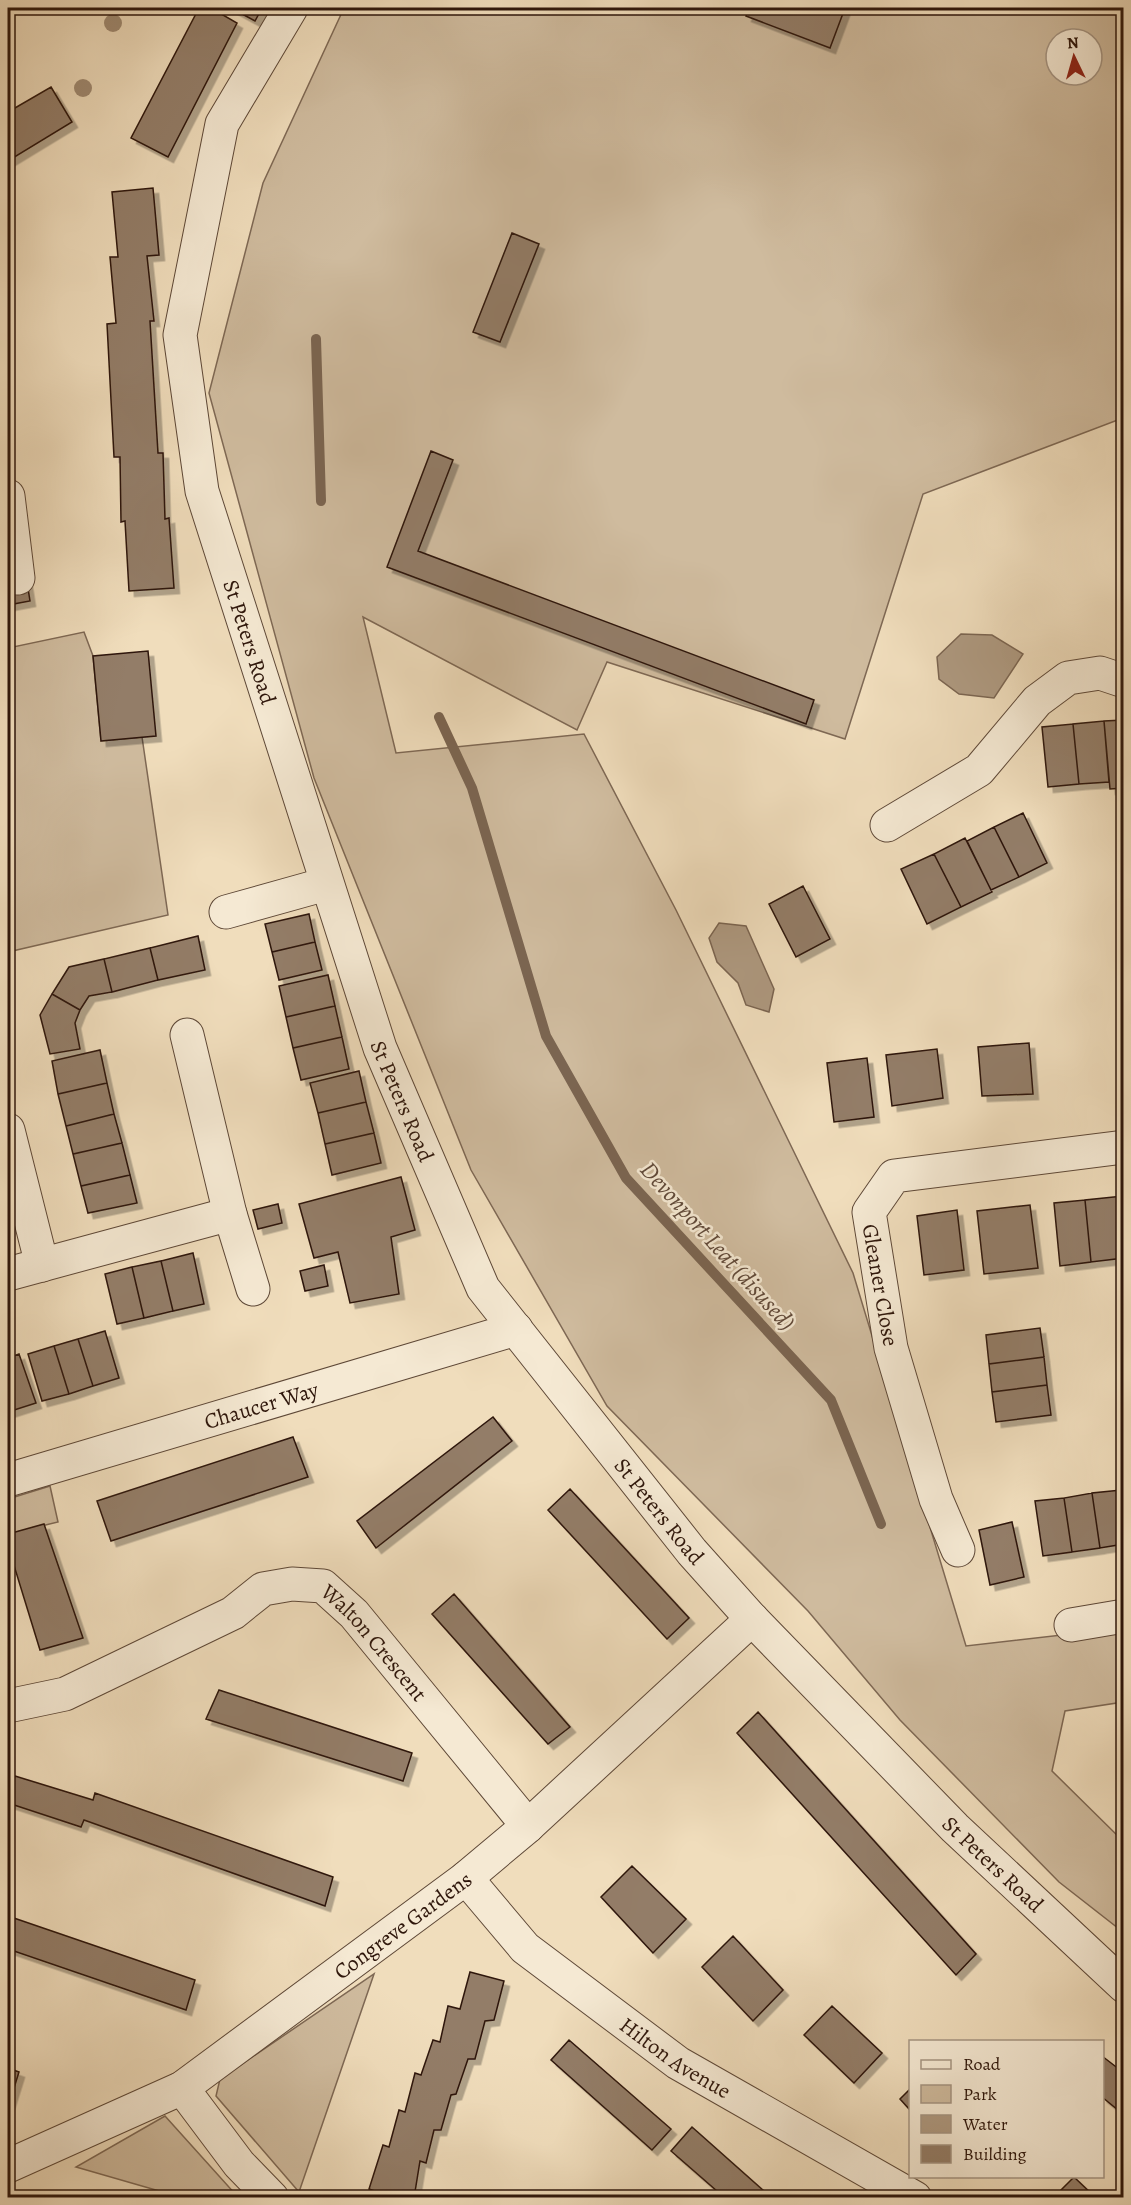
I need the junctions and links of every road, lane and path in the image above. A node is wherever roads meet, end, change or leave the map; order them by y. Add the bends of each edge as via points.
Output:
1 (291, 8) edge
2 (8, 496) edge
3 (18, 578) dead end
4 (1124, 681) edge
5 (887, 825) dead end
6 (326, 884) junction
7 (226, 912) dead end
8 (187, 1035) dead end
9 (8, 1130) edge
10 (1124, 1148) edge
11 (230, 1214) junction
12 (42, 1265) junction
13 (8, 1274) edge
14 (253, 1288) dead end
15 (516, 1329) junction
16 (8, 1480) edge
17 (958, 1551) dead end
18 (1124, 1616) edge
19 (752, 1619) junction
20 (1071, 1625) dead end
21 (8, 1706) edge
22 (528, 1826) junction
23 (466, 1878) junction
24 (1124, 1986) edge
25 (182, 2088) junction
26 (8, 2166) edge
27 (272, 2198) edge
28 (915, 2198) edge

1 - 6 street, St Peters Road via 222,124 180,335 202,491
2 - 3 street
4 - 5 street via 1100,673 1068,678 1037,701 979,770
6 - 7 street
6 - 15 street, St Peters Road via 380,1048 483,1288
8 - 11 street
9 - 12 street
10 - 17 street, Gleaner Close via 894,1176 869,1212 891,1348 936,1499
11 - 12 street
11 - 14 street
12 - 13 street
15 - 16 street, Chaucer Way
15 - 19 street, St Peters Road via 692,1552
18 - 20 street
19 - 22 street, Congreve Gardens
19 - 24 street, St Peters Road via 955,1828
21 - 22 street, Walton Crescent via 65,1694 233,1613 263,1589 292,1584 323,1586 354,1614
22 - 23 street, Congreve Gardens
23 - 25 street, Congreve Gardens
23 - 28 street, Hilton Avenue via 525,1948 678,2063
25 - 26 street, Congreve Gardens
25 - 27 street via 239,2164

